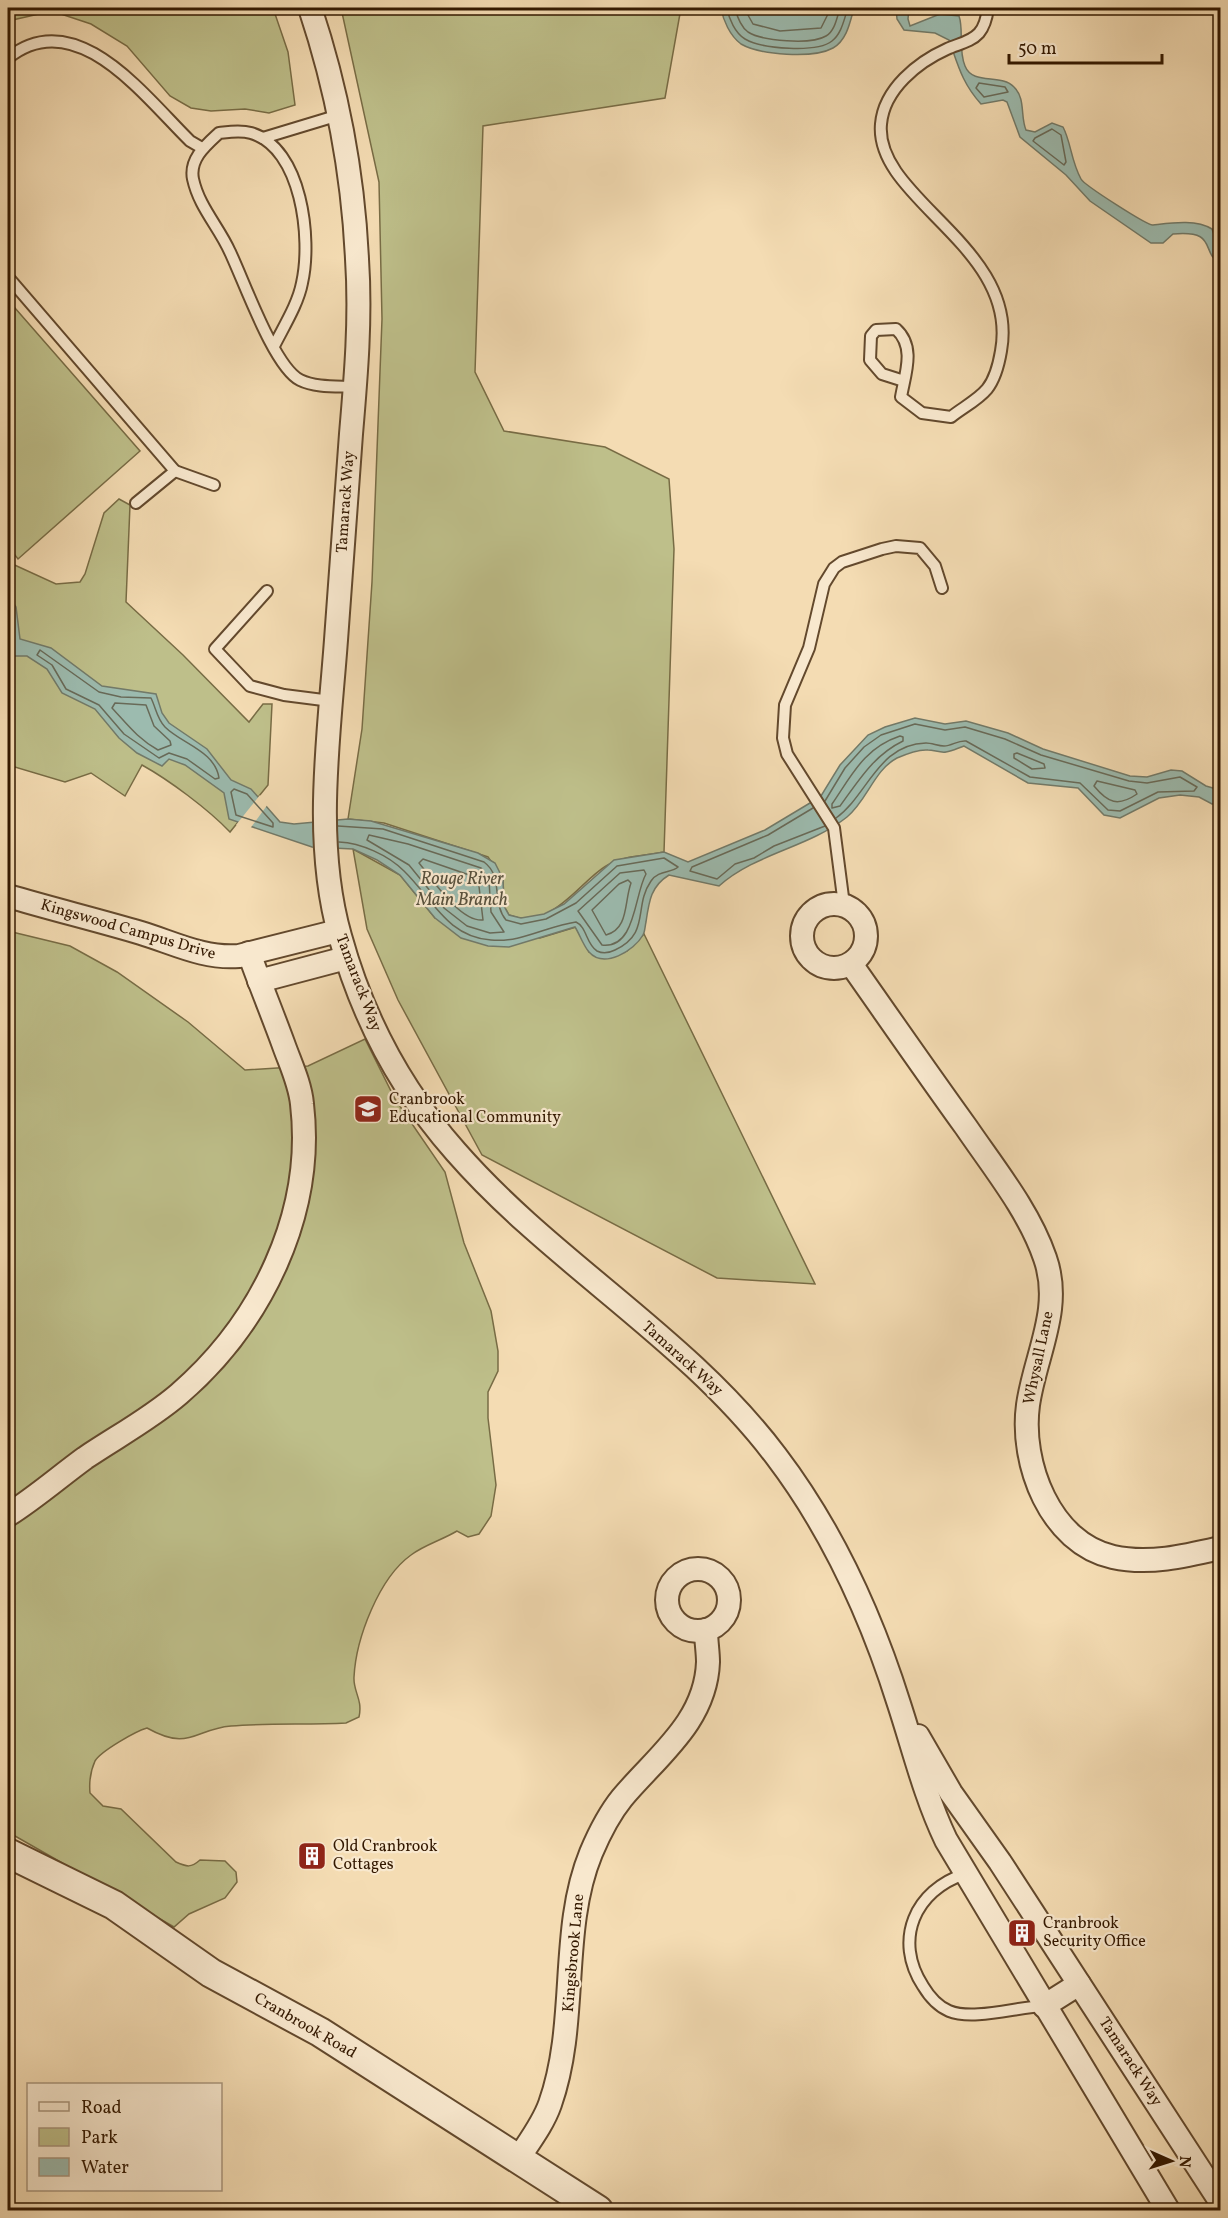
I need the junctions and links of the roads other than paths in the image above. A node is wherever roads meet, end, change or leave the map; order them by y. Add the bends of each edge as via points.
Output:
1 (309, 8) edge
2 (988, 8) edge
3 (8, 58) edge
4 (339, 116) junction
5 (263, 138) junction
6 (202, 148) junction
7 (8, 277) edge
8 (274, 346) junction
9 (904, 381) junction
10 (355, 387) junction
11 (175, 471) junction
12 (214, 485) dead end
13 (136, 502) dead end
14 (942, 588) dead end
15 (267, 591) dead end
16 (331, 701) junction
17 (8, 896) edge
18 (844, 904) junction
19 (338, 931) junction
20 (249, 954) junction
21 (346, 958) junction
22 (851, 964) junction
23 (259, 981) junction
24 (8, 1515) edge
25 (1221, 1548) edge
26 (706, 1630) dead end
27 (898, 1701) junction
28 (8, 1853) edge
29 (1000, 1862) junction
30 (965, 1874) junction
31 (1079, 1984) junction
32 (1044, 2006) junction
33 (518, 2160) junction
34 (1221, 2201) edge
35 (598, 2211) edge
36 (1168, 2211) edge

1 - 4 street, Tamarack Way
2 - 9 lane via 981,32 914,69 900,83 883,111 881,140 885,155 900,178 946,225 987,278 1002,316 998,366 987,388 951,417 922,413 902,397
3 - 6 lane via 50,40 72,42 104,58
4 - 5 lane
4 - 10 street, Tamarack Way via 352,191 358,262
5 - 6 lane via 250,133 219,134
5 - 8 lane via 294,176 304,227 302,283
6 - 8 lane via 194,162 193,178 206,213 230,250
7 - 11 lane
8 - 10 lane via 282,363 300,380
9 - 9 lane via 908,351 905,337 896,329 876,330 869,349 870,360 882,374
10 - 16 street, Tamarack Way
11 - 12 lane
11 - 13 lane
14 - 18 lane via 935,566 920,548 882,549 842,562 824,584 809,648 785,705 783,738 787,754 834,828
15 - 16 lane via 215,649 250,686
16 - 19 street, Tamarack Way via 326,787 328,874
17 - 20 street, Kingswood Campus Drive via 206,955
18 - 22 street via 856,911 866,928 864,948
18 - 22 street via 827,904 810,914 804,923 802,943 822,966 842,968
19 - 20 street, Kingswood Campus Drive
19 - 21 street, Tamarack Way
20 - 23 street
21 - 23 street
21 - 27 street, Tamarack Way via 388,1057 424,1113 457,1154 513,1209 724,1396 778,1458 824,1526 850,1577
22 - 25 street, Whysall Lane via 994,1168 1046,1259 1052,1300 1029,1401 1027,1429 1035,1476 1051,1508 1079,1542 1115,1558 1153,1560
23 - 24 street via 295,1075 303,1113 298,1194 278,1263 249,1314 188,1386
26 - 33 street, Kingsbrook Lane via 708,1664 693,1713 672,1745 613,1810 584,1871 575,1916 560,2069 544,2117
27 - 29 street, Tamarack Way via 951,1792
27 - 30 street, Tamarack Way via 930,1806
28 - 33 street, Cranbrook Road via 114,1905 211,1972 320,2032
29 - 30 street
29 - 31 street, Tamarack Way
30 - 32 street, Tamarack Way
30 - 32 lane via 936,1888 912,1921 909,1952 920,1982 941,2007 956,2013
31 - 32 street
31 - 34 street, Tamarack Way
32 - 36 street, Tamarack Way
33 - 35 street, Cranbrook Road

